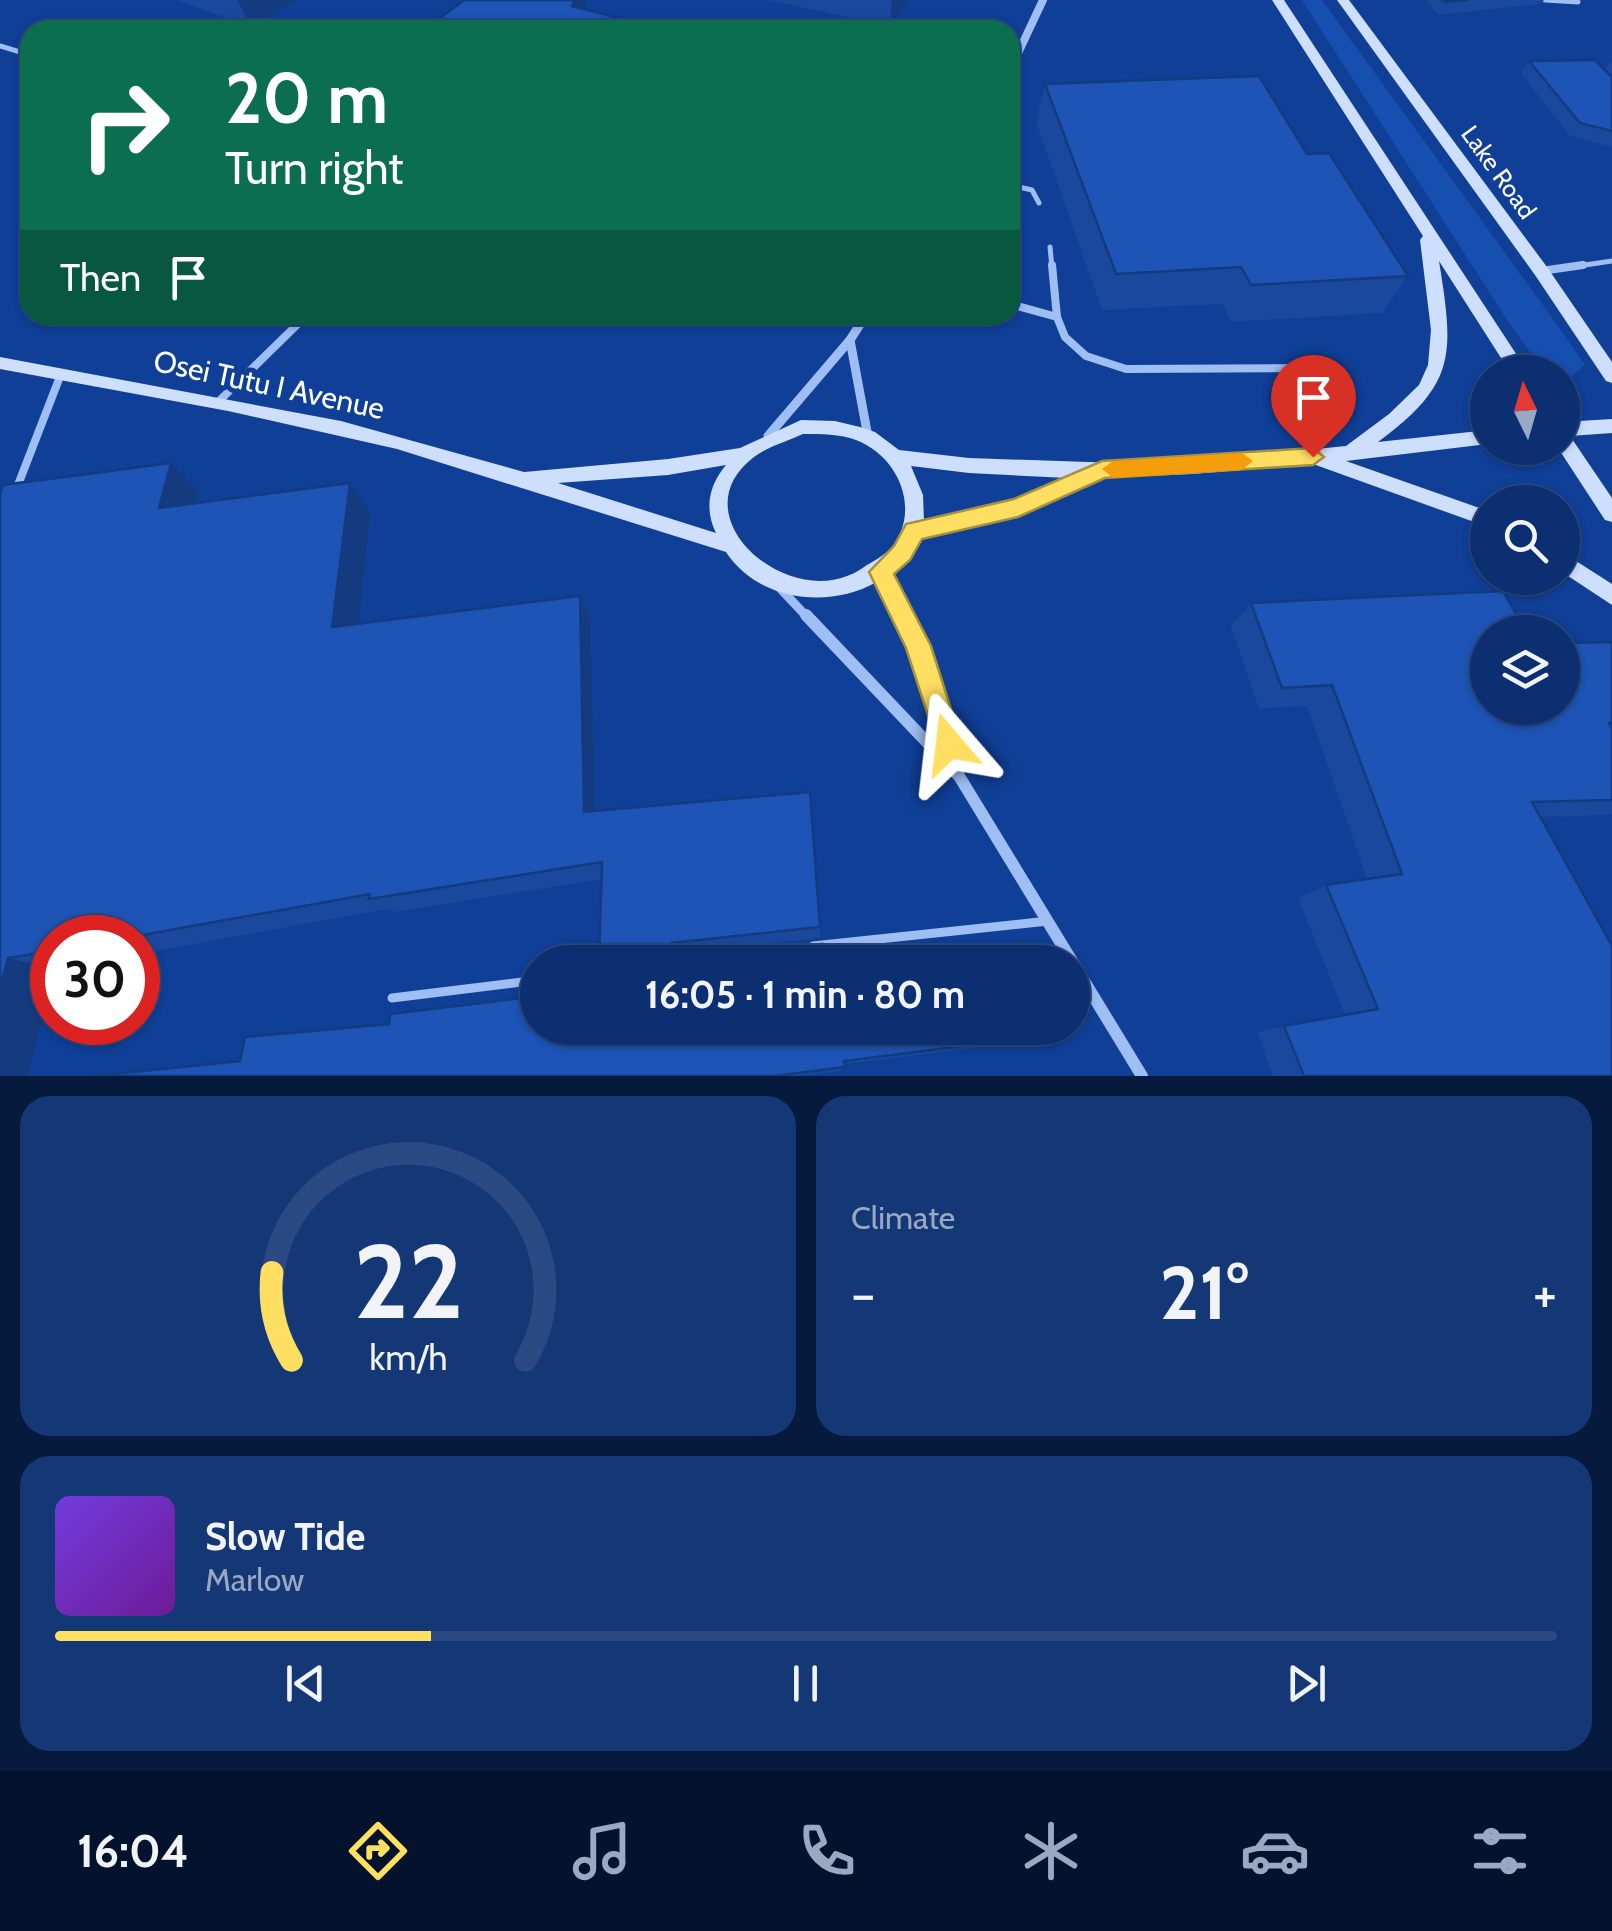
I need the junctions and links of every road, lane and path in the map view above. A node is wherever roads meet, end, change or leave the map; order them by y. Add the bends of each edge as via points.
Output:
1 (1043, 0) edge
2 (1278, 0) edge
3 (1343, 0) edge
4 (1546, 0) edge
5 (1578, 2) edge
6 (1020, 49) edge
7 (1020, 187) edge
8 (1039, 203) dead end
9 (1427, 233) junction
10 (1050, 247) dead end
11 (1612, 261) edge
12 (1541, 271) junction
13 (1020, 307) edge
14 (1057, 317) junction
15 (297, 325) edge
16 (860, 325) edge
17 (850, 340) junction
18 (1507, 355) edge
19 (0, 363) edge
20 (1313, 368) dead end
21 (62, 374) junction
22 (1612, 376) edge
23 (218, 402) junction
24 (1612, 426) edge
25 (1580, 428) edge
26 (768, 436) junction
27 (868, 438) junction
28 (1470, 439) edge
29 (1351, 452) junction
30 (740, 455) junction
31 (896, 457) junction
32 (1313, 457) junction
33 (1579, 465) edge
34 (1102, 470) junction
35 (522, 479) junction
36 (14, 496) edge
37 (1470, 513) edge
38 (1612, 514) edge
39 (914, 531) junction
40 (727, 544) junction
41 (881, 572) junction
42 (1580, 573) edge
43 (775, 582) junction
44 (1612, 596) edge
45 (959, 776) junction
46 (1048, 921) junction
47 (821, 945) edge
48 (520, 982) edge
49 (392, 998) dead end
50 (1142, 1076) edge

1 - 6 street
2 - 9 street
3 - 12 street, Lake Road
4 - 5 lane
7 - 8 lane via 1032,190
9 - 18 street
9 - 29 street via 1439,344 1432,378
10 - 14 lane
11 - 12 lane
12 - 22 street, Lake Road
13 - 14 lane
14 - 20 lane via 1065,337 1086,356 1126,369
15 - 23 lane
16 - 17 street
17 - 26 street
17 - 27 street
19 - 21 street, Osei Tutu I Avenue
21 - 23 street, Osei Tutu I Avenue
21 - 36 lane
23 - 35 street, Osei Tutu I Avenue via 374,436
24 - 25 street
26 - 27 street via 801,427
26 - 30 street
27 - 31 street
28 - 29 street
29 - 32 street
30 - 35 street, Osei Tutu I Avenue
30 - 40 street via 722,481 716,512
31 - 34 street
31 - 39 street via 916,491
32 - 34 street
32 - 37 street
33 - 38 street
34 - 39 street via 1018,508
35 - 40 street, Osei Tutu I Avenue
39 - 41 street
40 - 43 street via 746,566
41 - 43 street via 848,586 810,590
41 - 45 street via 918,646
42 - 44 street
43 - 45 street
45 - 46 street
46 - 47 lane
46 - 50 street
48 - 49 lane

